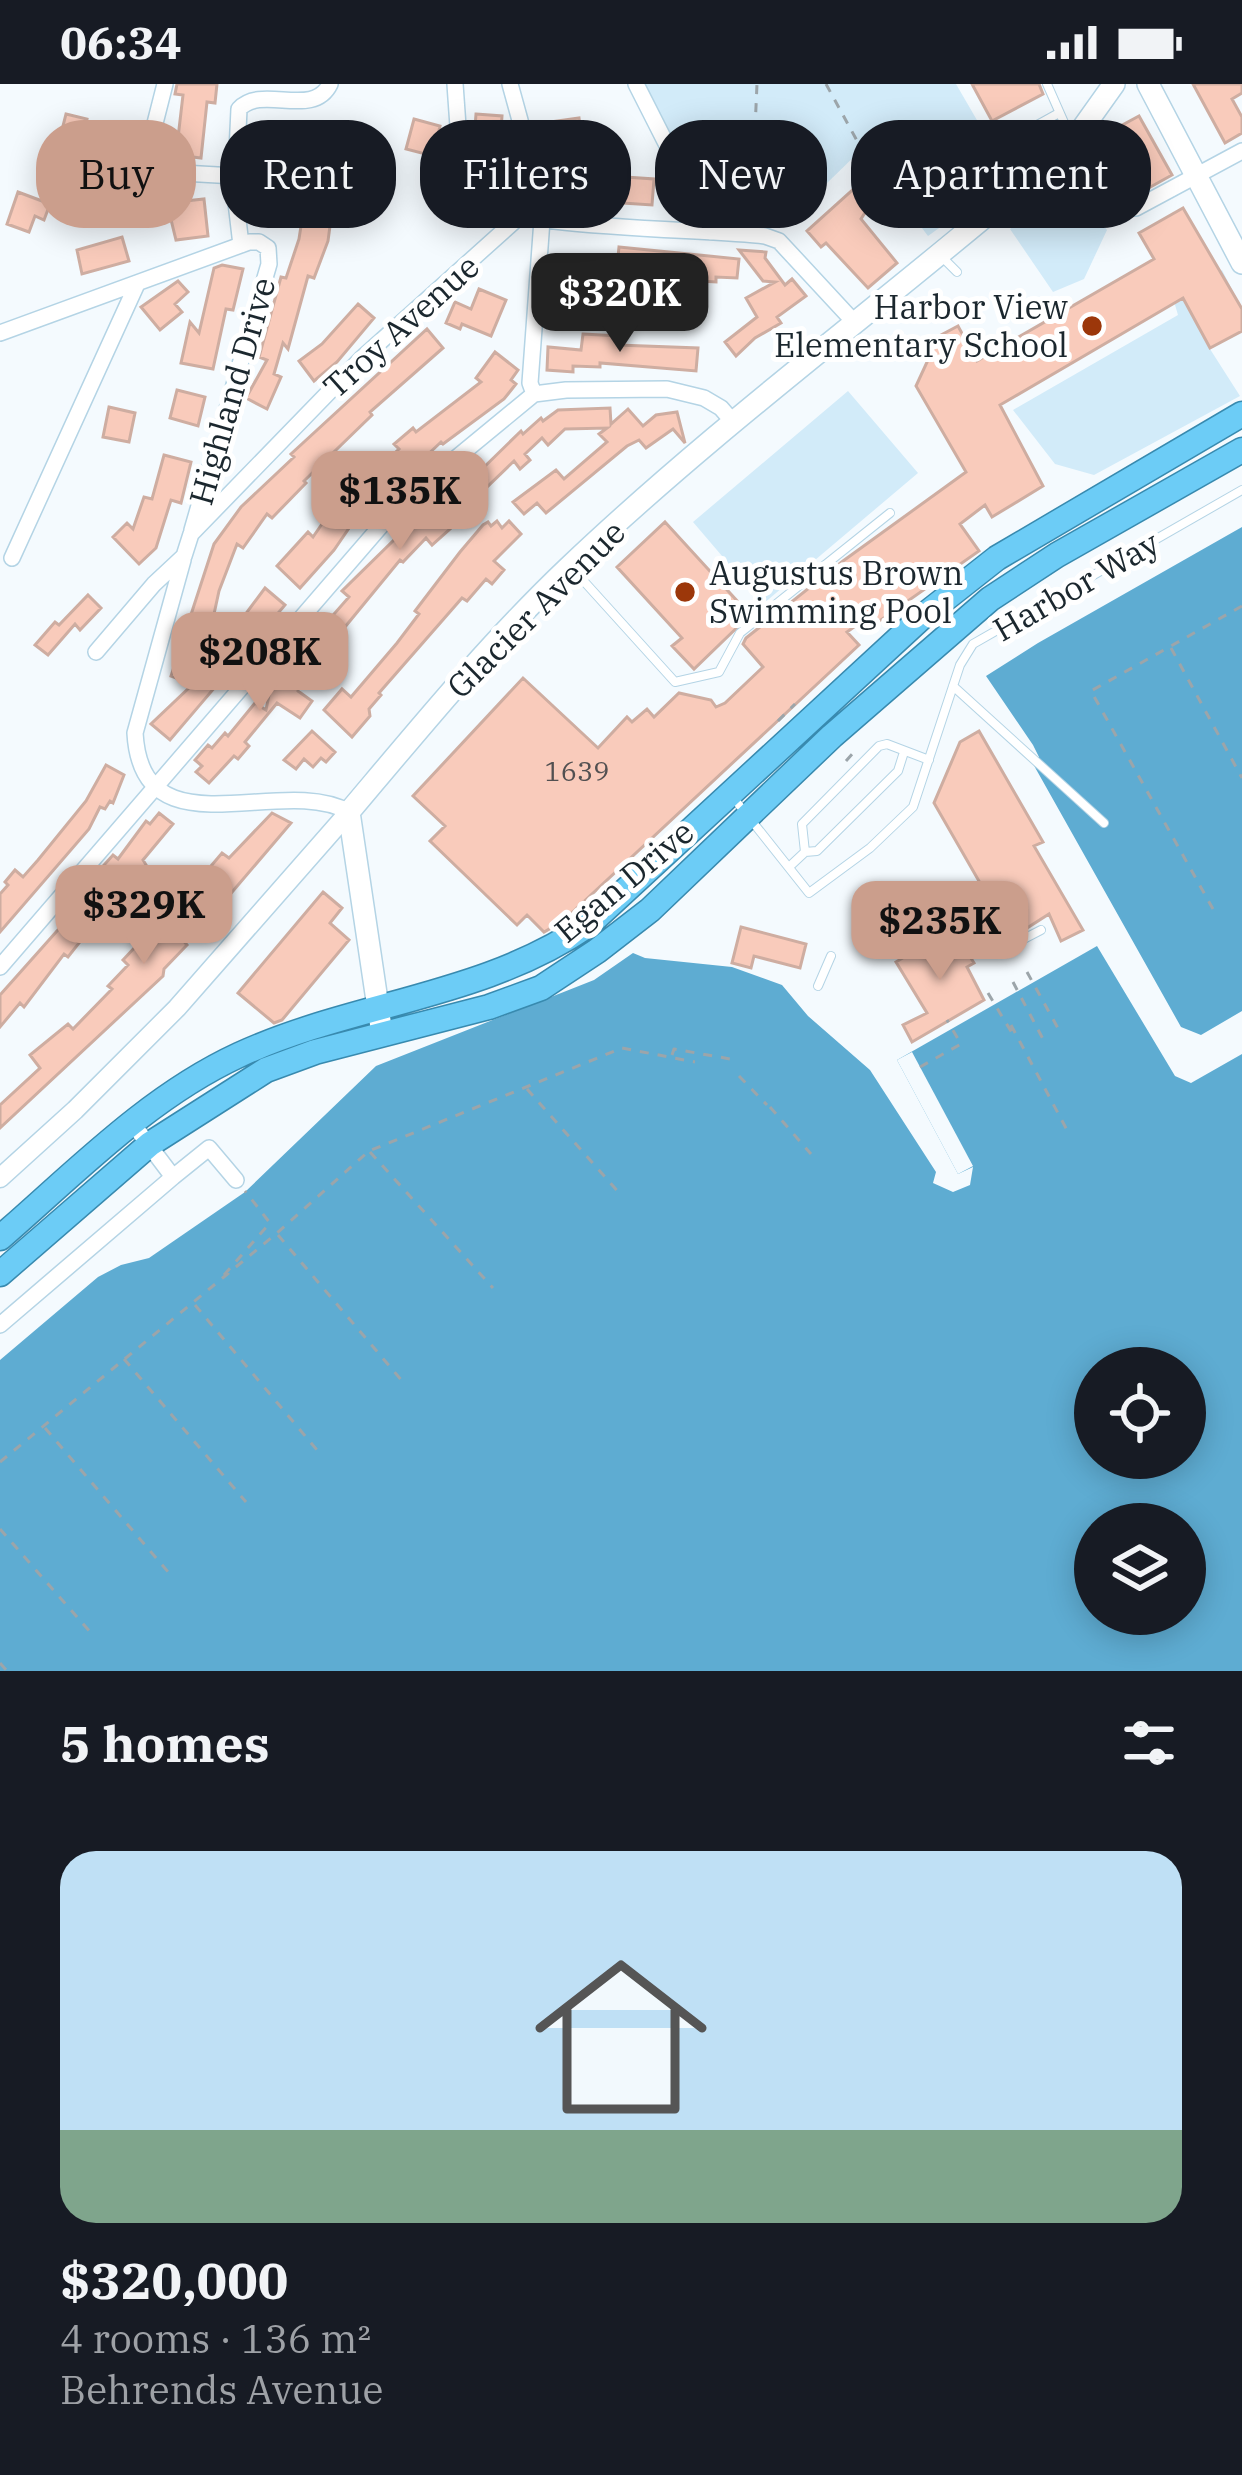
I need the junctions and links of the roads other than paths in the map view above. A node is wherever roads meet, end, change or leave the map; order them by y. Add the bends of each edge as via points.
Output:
1 (165, 84) edge
2 (330, 84) edge
3 (454, 84) edge
4 (510, 84) edge
5 (636, 84) edge
6 (1047, 84) edge
7 (1114, 84) edge
8 (1148, 84) edge
9 (287, 91) edge
10 (1059, 113) junction
11 (156, 120) edge
12 (238, 120) edge
13 (457, 120) edge
14 (520, 120) edge
15 (1046, 120) edge
16 (1062, 120) edge
17 (1088, 120) edge
18 (1242, 151) edge
19 (1197, 174) junction
20 (1151, 200) edge
21 (631, 226) edge
22 (240, 228) edge
23 (518, 228) edge
24 (529, 228) edge
25 (972, 228) edge
26 (711, 232) junction
27 (242, 245) junction
28 (940, 254) junction
29 (1242, 263) edge
30 (956, 272) dead end
31 (137, 284) junction
32 (855, 323) junction
33 (0, 333) edge
34 (534, 394) junction
35 (1242, 414) edge
36 (734, 423) junction
37 (1242, 450) edge
38 (1242, 490) edge
39 (890, 513) dead end
40 (191, 534) junction
41 (184, 556) junction
42 (12, 558) dead end
43 (570, 566) junction
44 (96, 652) dead end
45 (953, 686) junction
46 (904, 752) junction
47 (928, 760) junction
48 (156, 787) junction
49 (731, 795) junction
50 (349, 812) junction
51 (748, 817) junction
52 (1105, 823) dead end
53 (805, 852) junction
54 (789, 868) junction
55 (963, 901) dead end
56 (1041, 930) dead end
57 (831, 956) dead end
58 (0, 967) edge
59 (818, 986) dead end
60 (381, 1022) junction
61 (133, 1124) junction
62 (150, 1144) junction
63 (173, 1177) junction
64 (0, 1178) edge
65 (236, 1180) road end
66 (0, 1238) edge
67 (0, 1274) edge
68 (0, 1325) edge

1 - 11 street
2 - 9 street via 316,99
3 - 13 street
4 - 14 street
5 - 26 street
6 - 10 lane
7 - 17 main road, Glacier Avenue
8 - 19 main road
9 - 12 street via 254,98
10 - 15 lane
10 - 16 lane
18 - 19 street
19 - 20 street
19 - 29 main road
21 - 26 street
22 - 27 street
23 - 40 street, Troy Avenue via 361,359
24 - 34 street
25 - 28 main road, Glacier Avenue
26 - 32 street via 779,241
27 - 31 street
27 - 40 street, Highland Drive via 268,248 269,264
28 - 30 lane
28 - 32 main road, Glacier Avenue
31 - 33 street
31 - 42 street
32 - 36 main road, Glacier Avenue
34 - 36 street via 667,389 704,398
34 - 48 street via 398,506
35 - 49 highway, Egan Drive via 997,558 922,616
36 - 43 main road, Glacier Avenue
37 - 51 highway, Egan Drive via 989,599
38 - 45 lane, Harbor Way via 973,644
39 - 43 lane via 740,633 719,672 675,682
40 - 41 street, Troy Avenue
41 - 44 street, Troy Avenue
41 - 48 street via 135,733 136,756
43 - 50 main road, Glacier Avenue
45 - 47 lane, Harbor Way
45 - 52 lane
46 - 47 lane
46 - 53 lane via 898,771 817,851
46 - 53 lane via 879,746 802,824
47 - 54 lane, Harbor Way via 913,807 870,848 809,892
48 - 50 street via 194,806 305,798
48 - 58 street
49 - 51 lane
49 - 60 highway, Egan Drive via 547,953
50 - 60 main road
50 - 64 street, Glacier Avenue via 177,1008
51 - 54 lane
51 - 60 highway, Egan Drive via 650,910 541,988 489,1007
53 - 54 lane
55 - 56 lane via 981,939 1014,944
57 - 59 lane
60 - 61 highway, Egan Drive via 309,1028 238,1056
60 - 62 highway, Egan Drive via 266,1070
61 - 62 street
61 - 66 highway, Egan Drive
62 - 63 street
62 - 67 highway, Egan Drive
63 - 65 street via 209,1148
63 - 68 street

